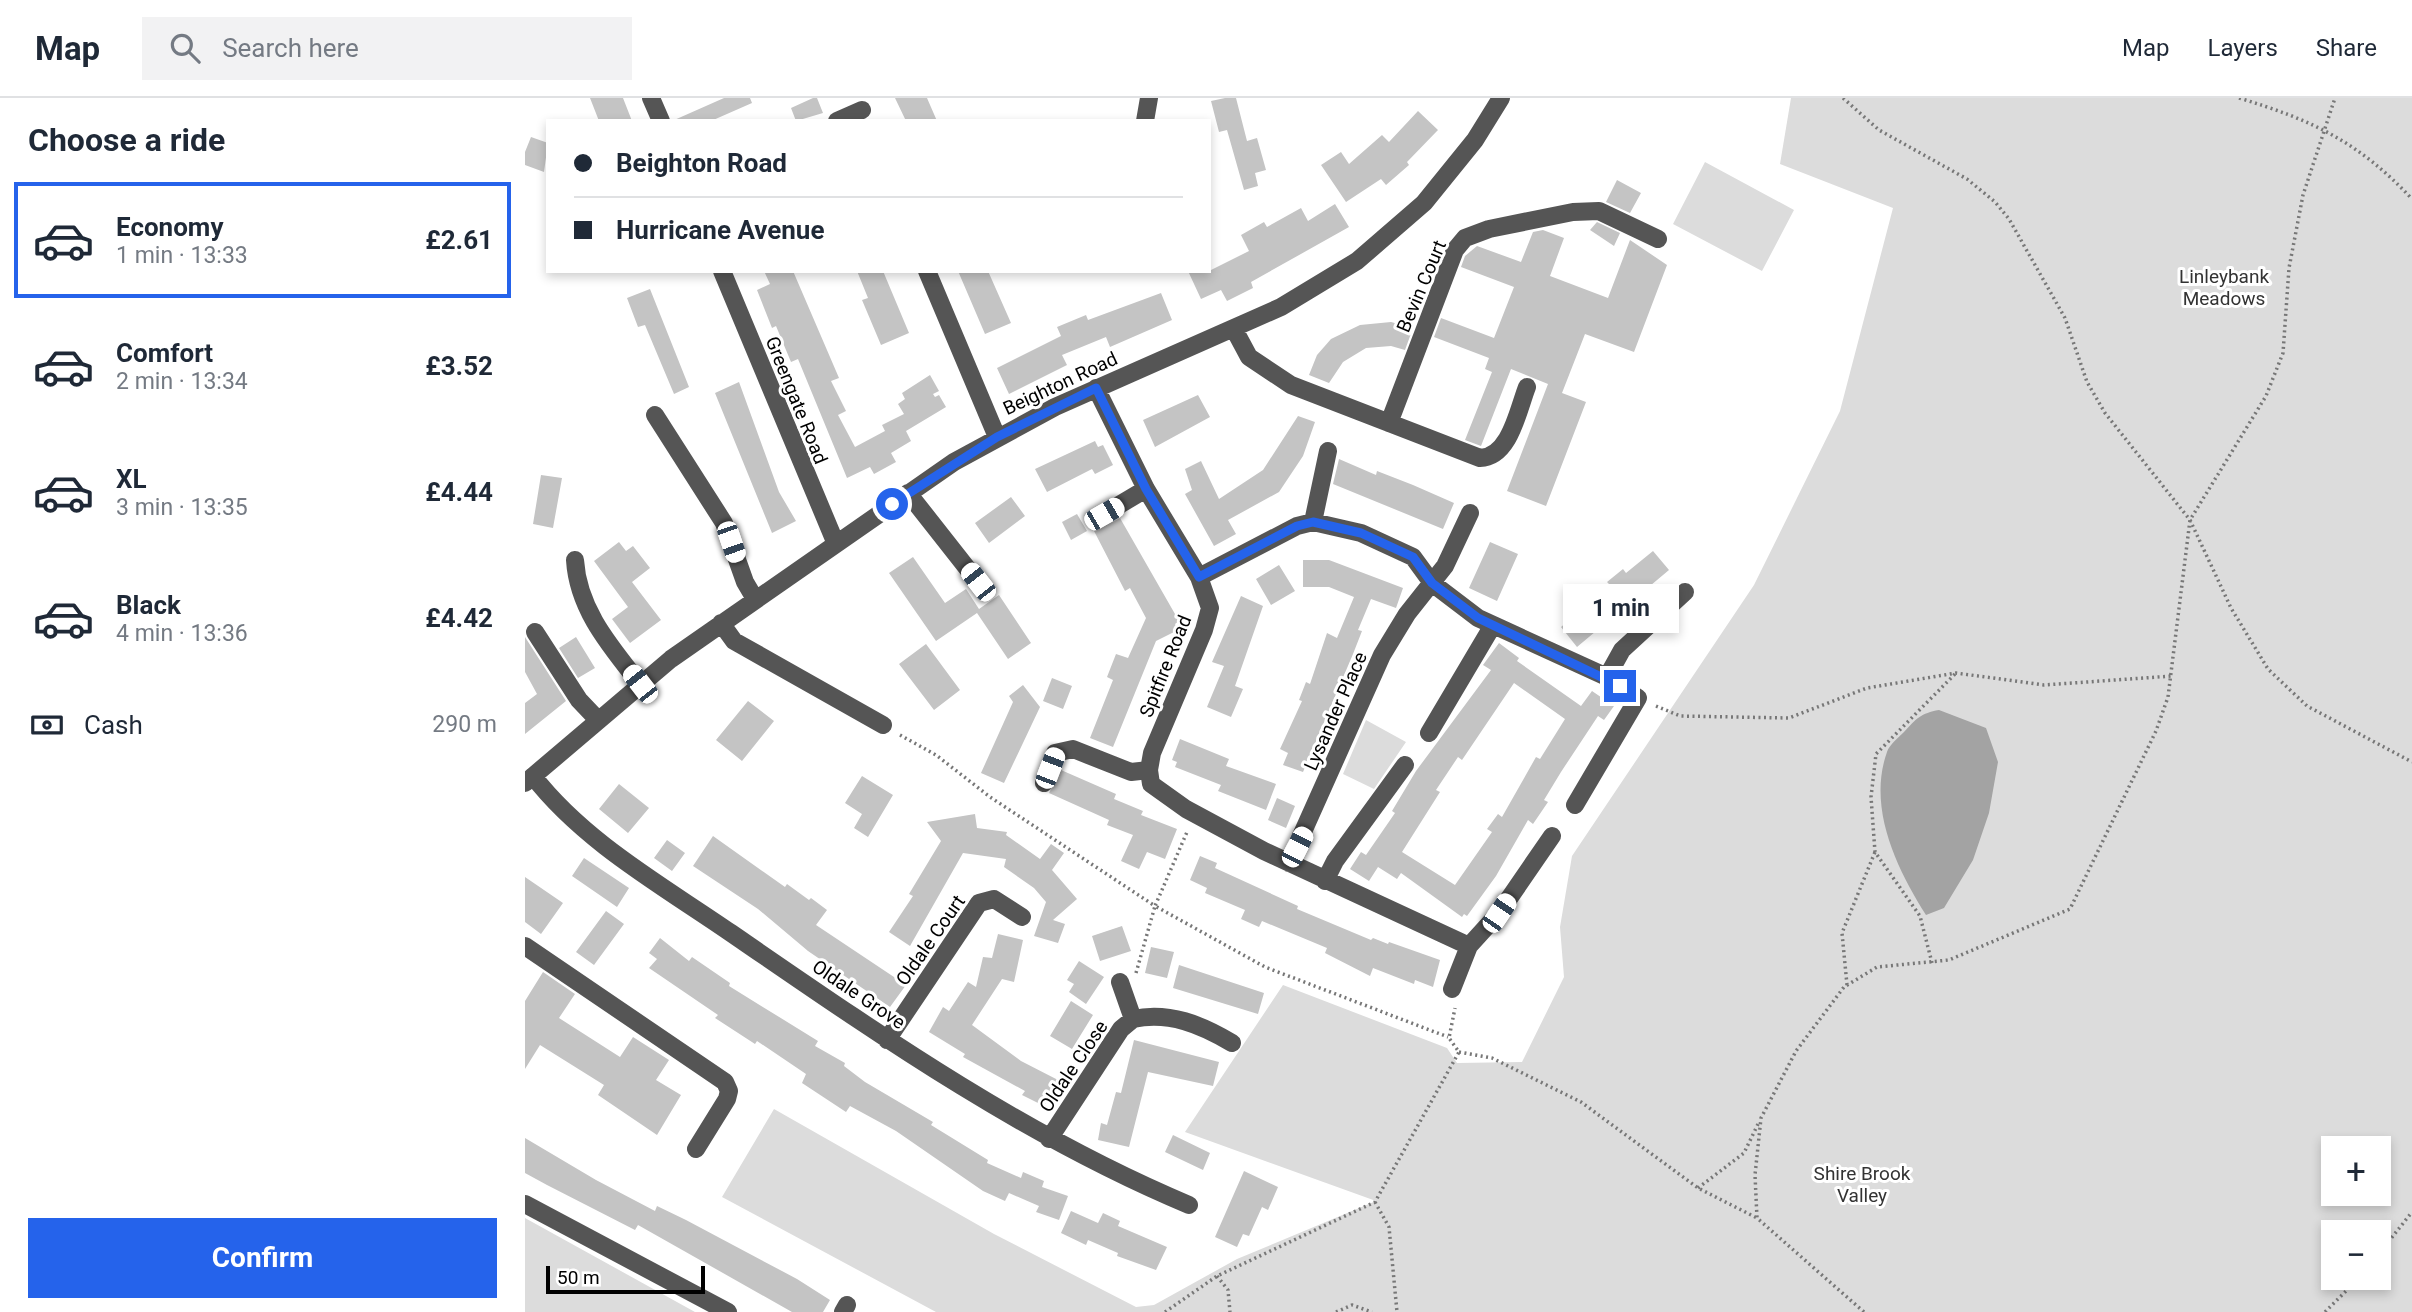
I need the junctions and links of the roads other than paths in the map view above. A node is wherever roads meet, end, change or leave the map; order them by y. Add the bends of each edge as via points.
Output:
1 (651, 98) edge
2 (1149, 98) edge
3 (1501, 98) edge
4 (862, 110) edge
5 (660, 119) edge
6 (842, 119) edge
7 (1145, 119) edge
8 (1658, 239) dead end
9 (723, 273) edge
10 (928, 273) edge
11 (1234, 329) junction
12 (1527, 387) dead end
13 (1096, 388) junction
14 (655, 415) dead end
15 (1389, 423) junction
16 (997, 437) junction
17 (1328, 452) dead end
18 (1146, 489) junction
19 (908, 493) junction
20 (1470, 513) dead end
21 (1104, 514) dead end
22 (1313, 522) junction
23 (836, 544) junction
24 (575, 560) dead end
25 (1199, 577) junction
26 (978, 582) dead end
27 (1432, 583) junction
28 (1685, 592) dead end
29 (755, 599) junction
30 (721, 623) junction
31 (1493, 625) junction
32 (535, 632) dead end
33 (1607, 677) junction
34 (640, 684) junction
35 (598, 720) junction
36 (883, 725) road end
37 (1429, 733) dead end
38 (1405, 765) dead end
39 (1149, 770) junction
40 (529, 780) edge
41 (1044, 783) dead end
42 (1575, 805) dead end
43 (1552, 836) dead end
44 (1289, 863) junction
45 (1325, 881) junction
46 (1022, 917) dead end
47 (525, 946) edge
48 (1469, 946) junction
49 (1126, 983) road end
50 (1452, 989) road end
51 (1133, 1019) junction
52 (887, 1040) junction
53 (1232, 1043) dead end
54 (1049, 1139) junction
55 (696, 1149) dead end
56 (525, 1204) edge
57 (1189, 1205) dead end
58 (728, 1312) edge

1 - 5 street
2 - 7 street
3 - 11 street, Beighton Road via 1450,172 1389,236 1302,297
4 - 6 street
8 - 15 street, Bevin Court via 1599,211 1573,212 1465,238 1455,250
9 - 23 street, Greengate Road
10 - 16 street
11 - 13 street, Beighton Road
11 - 15 street via 1249,357 1291,385
12 - 15 street via 1503,446 1489,457 1481,458
13 - 16 street, Beighton Road
13 - 18 street, Spitfire Road
14 - 29 street via 724,523
16 - 19 street, Beighton Road
17 - 22 street
18 - 21 street
18 - 25 street, Spitfire Road
19 - 23 street, Beighton Road
19 - 26 street
20 - 27 street, Lysander Place
22 - 25 street
22 - 27 street via 1361,533 1413,557
23 - 29 street, Beighton Road
24 - 34 street via 576,579 588,611
25 - 39 street, Spitfire Road via 1210,608
27 - 31 street
27 - 44 street, Lysander Place via 1382,655
28 - 33 street via 1622,650
29 - 30 street, Beighton Road
30 - 34 street, Beighton Road
30 - 36 street via 734,641
31 - 33 street
31 - 37 street
32 - 35 street via 579,700
33 - 42 street via 1639,698
34 - 35 street, Beighton Road
35 - 40 street, Beighton Road
38 - 45 street
39 - 41 street via 1131,772 1073,749 1055,753
39 - 44 street via 1151,785 1195,814
40 - 52 street, Oldale Grove via 589,833
43 - 48 street via 1499,913
44 - 45 street
45 - 48 street
46 - 52 street, Oldale Court via 994,899 979,902
47 - 55 street via 725,1082 727,1099
48 - 50 street
49 - 51 street, Oldale Close
51 - 53 street, Oldale Close via 1160,1016 1181,1020
51 - 54 street, Oldale Close via 1121,1029
52 - 54 street, Oldale Grove
54 - 57 street, Oldale Grove
56 - 58 street

